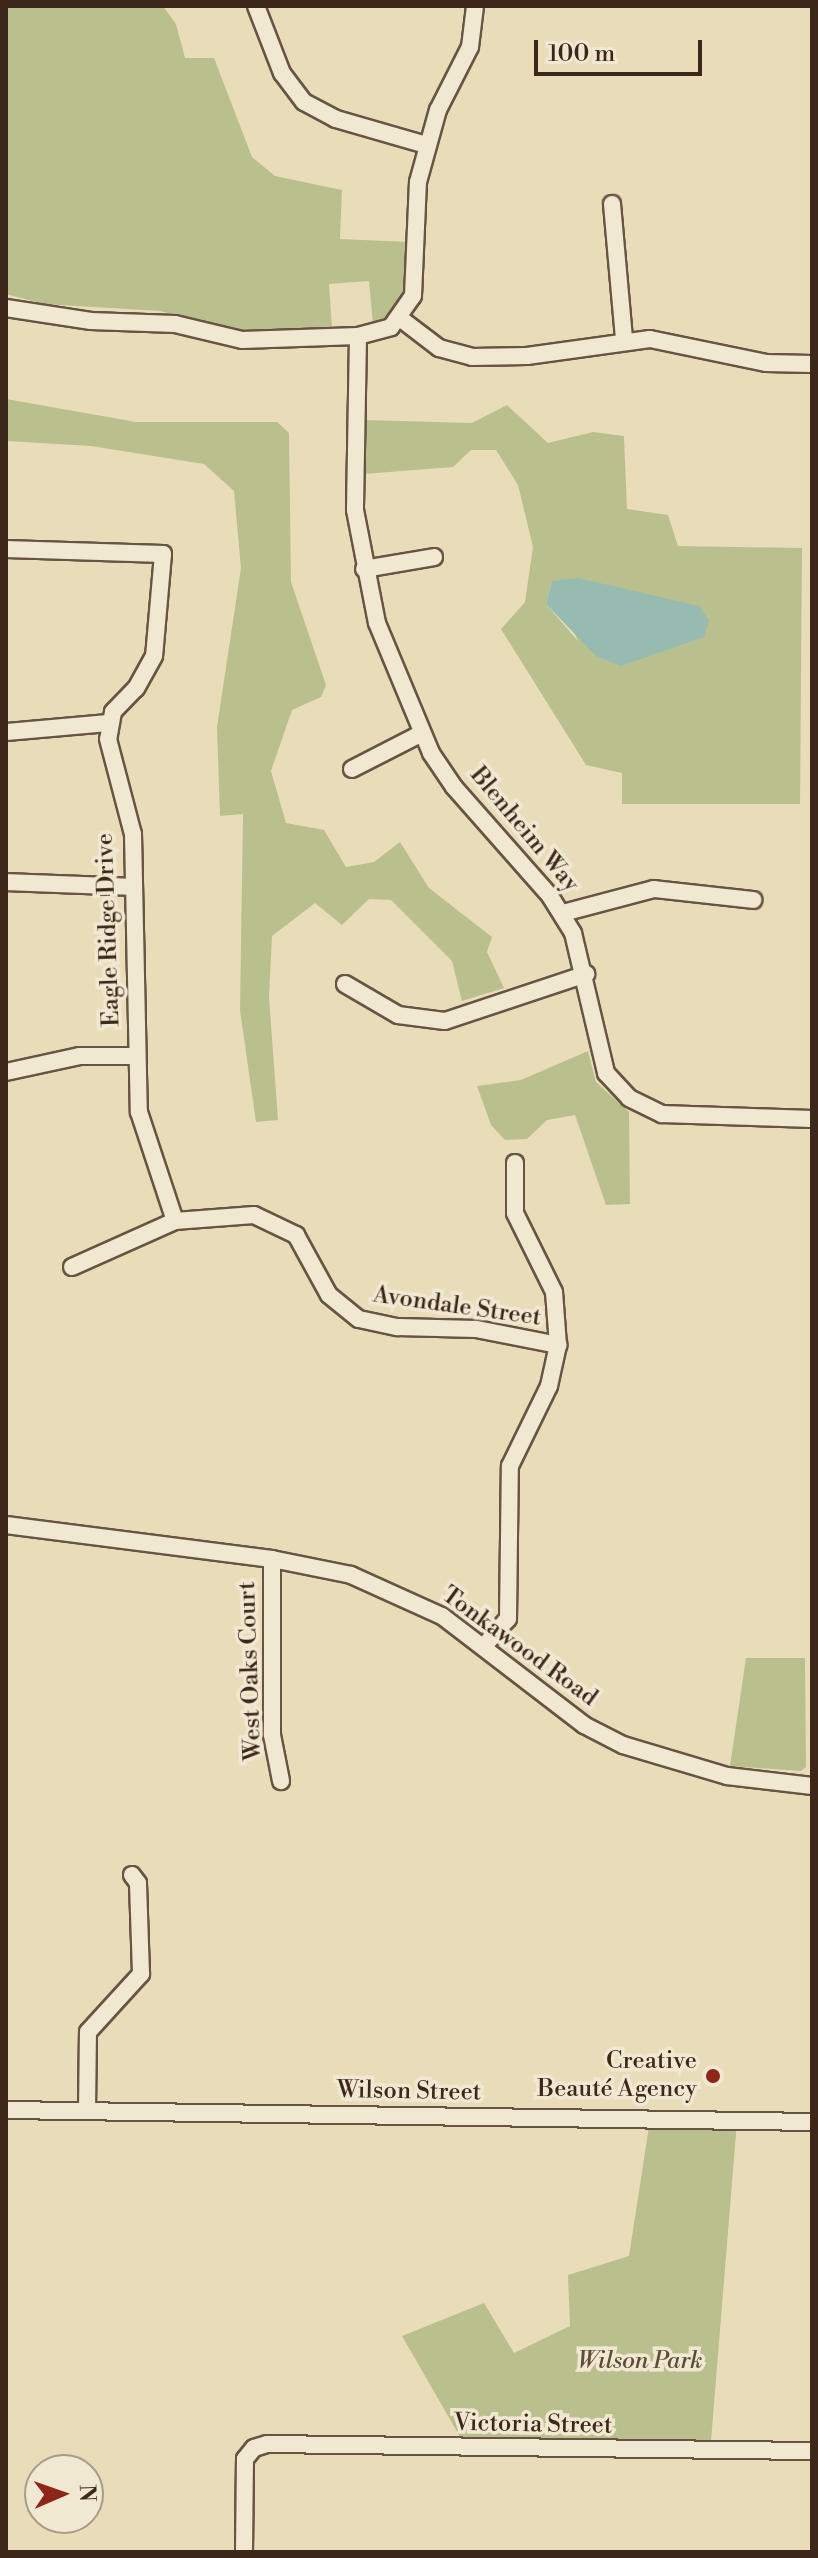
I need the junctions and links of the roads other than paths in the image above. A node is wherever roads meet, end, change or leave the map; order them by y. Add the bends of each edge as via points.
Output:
1 (256, 6) edge
2 (475, 6) edge
3 (426, 145) junction
4 (612, 204) dead end
5 (6, 308) edge
6 (401, 319) junction
7 (358, 336) junction
8 (624, 339) junction
9 (812, 364) edge
10 (6, 549) edge
11 (434, 557) dead end
12 (364, 569) junction
13 (109, 723) junction
14 (6, 732) edge
15 (420, 734) junction
16 (352, 769) dead end
17 (6, 882) edge
18 (134, 887) junction
19 (753, 900) dead end
20 (563, 913) junction
21 (586, 974) junction
22 (345, 984) dead end
23 (136, 1056) junction
24 (6, 1072) edge
25 (812, 1119) edge
26 (515, 1163) dead end
27 (175, 1221) junction
28 (72, 1267) dead end
29 (558, 1345) junction
30 (6, 1525) edge
31 (272, 1559) junction
32 (485, 1645) junction
33 (281, 1781) dead end
34 (812, 1786) edge
35 (132, 1875) dead end
36 (6, 2110) edge
37 (87, 2111) junction
38 (812, 2122) edge
39 (812, 2451) edge
40 (244, 2552) edge

1 - 3 street via 282,73 304,102 336,119
2 - 3 street via 470,47
3 - 6 street via 418,182 413,296
4 - 8 street
5 - 7 street via 78,320 175,324 242,340
6 - 7 street via 377,333
6 - 8 street via 439,348 472,357 527,356
7 - 12 street, Blenheim Way via 355,510
8 - 9 street via 766,363
10 - 13 street via 163,554 154,656
11 - 12 street
12 - 15 street, Blenheim Way via 377,623
13 - 14 street
13 - 18 street, Eagle Ridge Drive via 110,753 133,834
15 - 16 street
15 - 20 street, Blenheim Way via 454,787
17 - 18 street
18 - 23 street, Eagle Ridge Drive
19 - 20 street via 654,889
20 - 21 street, Blenheim Way
21 - 22 street via 445,1021 398,1015
21 - 25 street, Blenheim Way via 601,1060 629,1098 662,1114 684,1117
23 - 24 street via 80,1056
23 - 27 street, Eagle Ridge Drive via 139,1112
26 - 29 street via 515,1213 554,1292
27 - 28 street, Avondale Street
27 - 29 street, Avondale Street via 254,1215 284,1225 305,1248 329,1295 343,1309 378,1325 476,1329
29 - 32 street via 549,1386 510,1466 508,1619
30 - 31 street, Tonkawood Road
31 - 32 street, Tonkawood Road via 351,1575 399,1594
31 - 33 street, West Oaks Court via 271,1722
32 - 34 street, Tonkawood Road via 584,1725 623,1745 727,1776
35 - 37 street via 138,1883 141,1974 88,2032
36 - 37 street, Wilson Street
37 - 38 street, Wilson Street
39 - 40 street, Victoria Street via 254,2448 245,2459

